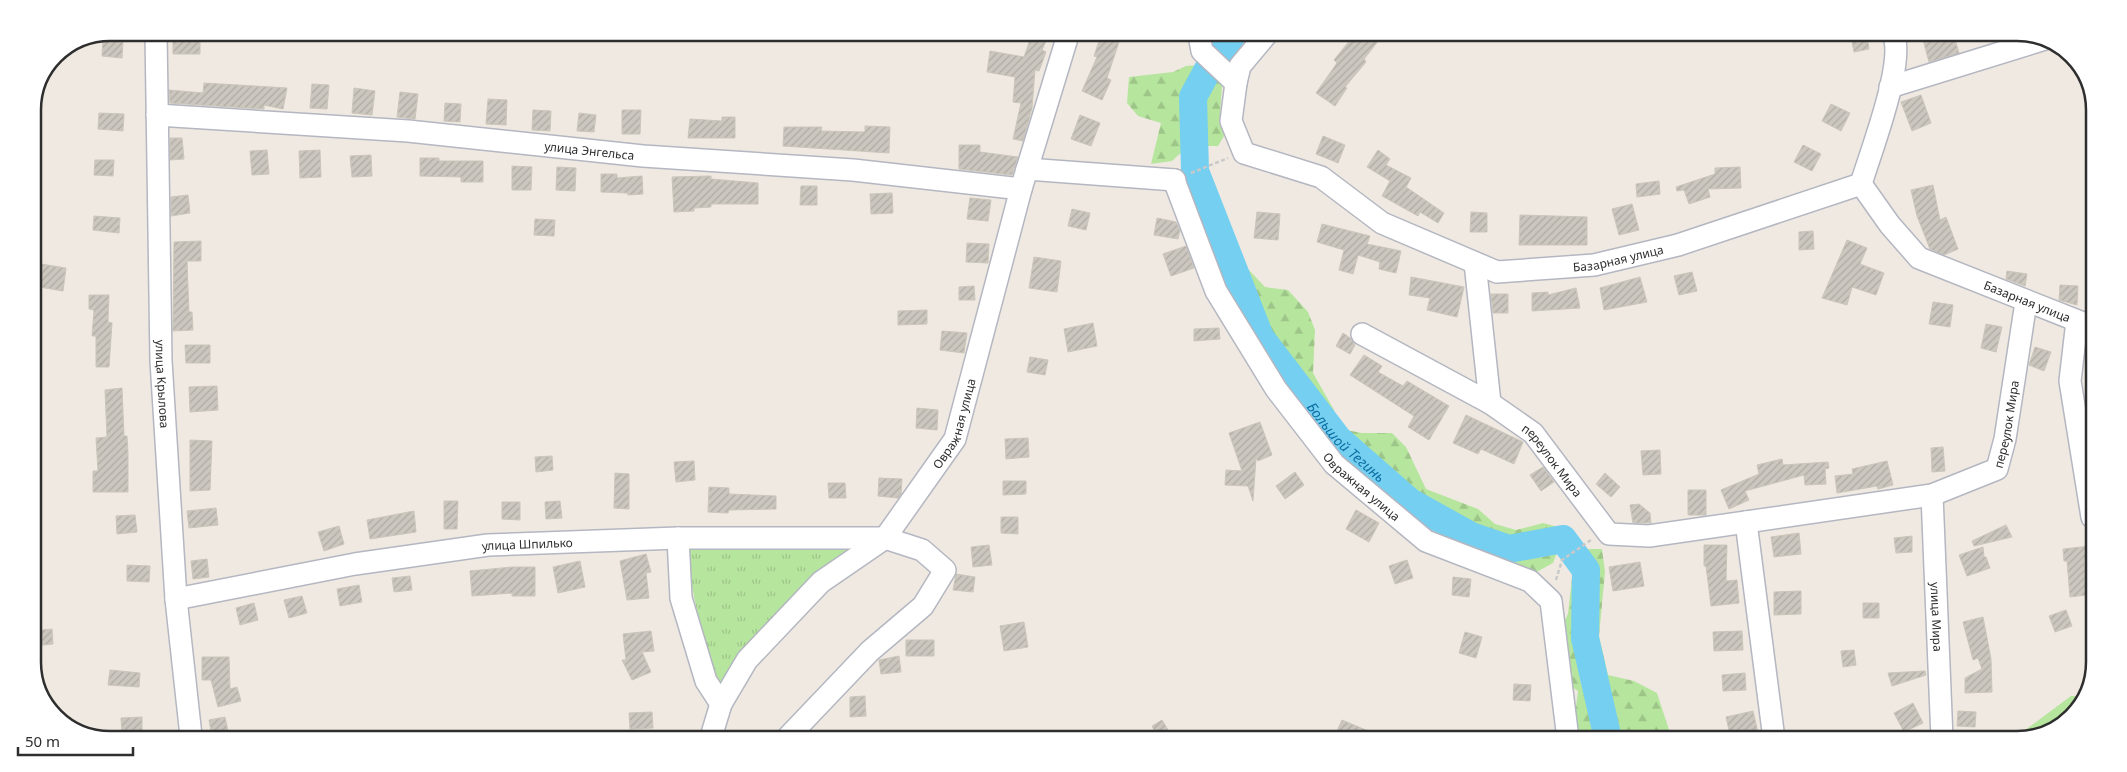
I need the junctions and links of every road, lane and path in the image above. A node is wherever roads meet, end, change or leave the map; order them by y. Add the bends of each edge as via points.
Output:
1 (156, 41) edge
2 (1066, 41) edge
3 (1261, 41) edge
4 (1896, 41) edge
5 (1200, 43) edge
6 (2031, 43) edge
7 (1235, 82) junction
8 (1890, 87) junction
9 (157, 115) junction
10 (1228, 158) dead end
11 (1027, 169) junction
12 (1195, 171) dead end
13 (1861, 184) junction
14 (1021, 189) junction
15 (1475, 262) junction
16 (2026, 302) junction
17 (2085, 324) edge
18 (1362, 334) dead end
19 (1490, 403) junction
20 (2086, 479) edge
21 (1932, 495) junction
22 (1746, 522) junction
23 (1597, 536) dead end
24 (678, 538) junction
25 (885, 538) junction
26 (1562, 560) dead end
27 (176, 599) junction
28 (721, 704) junction
29 (190, 731) edge
30 (713, 731) edge
31 (794, 731) edge
32 (1567, 731) edge
33 (1773, 731) edge
34 (1942, 731) edge

1 - 9 street, улица Крылова
2 - 11 street, Овражная улица
3 - 7 street, Базарная улица via 1240,66
4 - 8 street
5 - 7 street
6 - 8 street
7 - 15 street, Базарная улица via 1231,121 1244,154 1321,177 1382,223
8 - 13 street
9 - 14 street, улица Энгельса via 408,131 643,156 853,170
9 - 27 street, улица Крылова via 161,361
10 - 12 path
11 - 14 street, Овражная улица
11 - 32 street, Овражная улица via 1175,180 1216,291 1276,389 1334,464 1426,541 1530,581 1551,601
13 - 15 street, Базарная улица via 1678,245 1594,265 1497,272
13 - 16 street, Базарная улица via 1890,225 1920,258
14 - 25 street, Овражная улица via 955,439
15 - 19 street
16 - 17 street, Базарная улица
16 - 21 street, переулок Мира via 2005,439 1996,469
17 - 20 street via 2070,381
18 - 19 street, переулок Мира
19 - 22 street, переулок Мира via 1534,433 1608,534 1649,536
21 - 22 street, переулок Мира
21 - 34 street, улица Мира
22 - 33 street
23 - 26 path
24 - 25 street, улица Шпилько
24 - 27 street, улица Шпилько via 488,545 355,564
24 - 28 street via 681,598 706,681
25 - 28 street, Овражная улица via 821,582 747,660
25 - 31 street, улица Шпилько via 922,550 945,570 923,606 870,651
27 - 29 street, улица Крылова
28 - 30 street, Овражная улица

